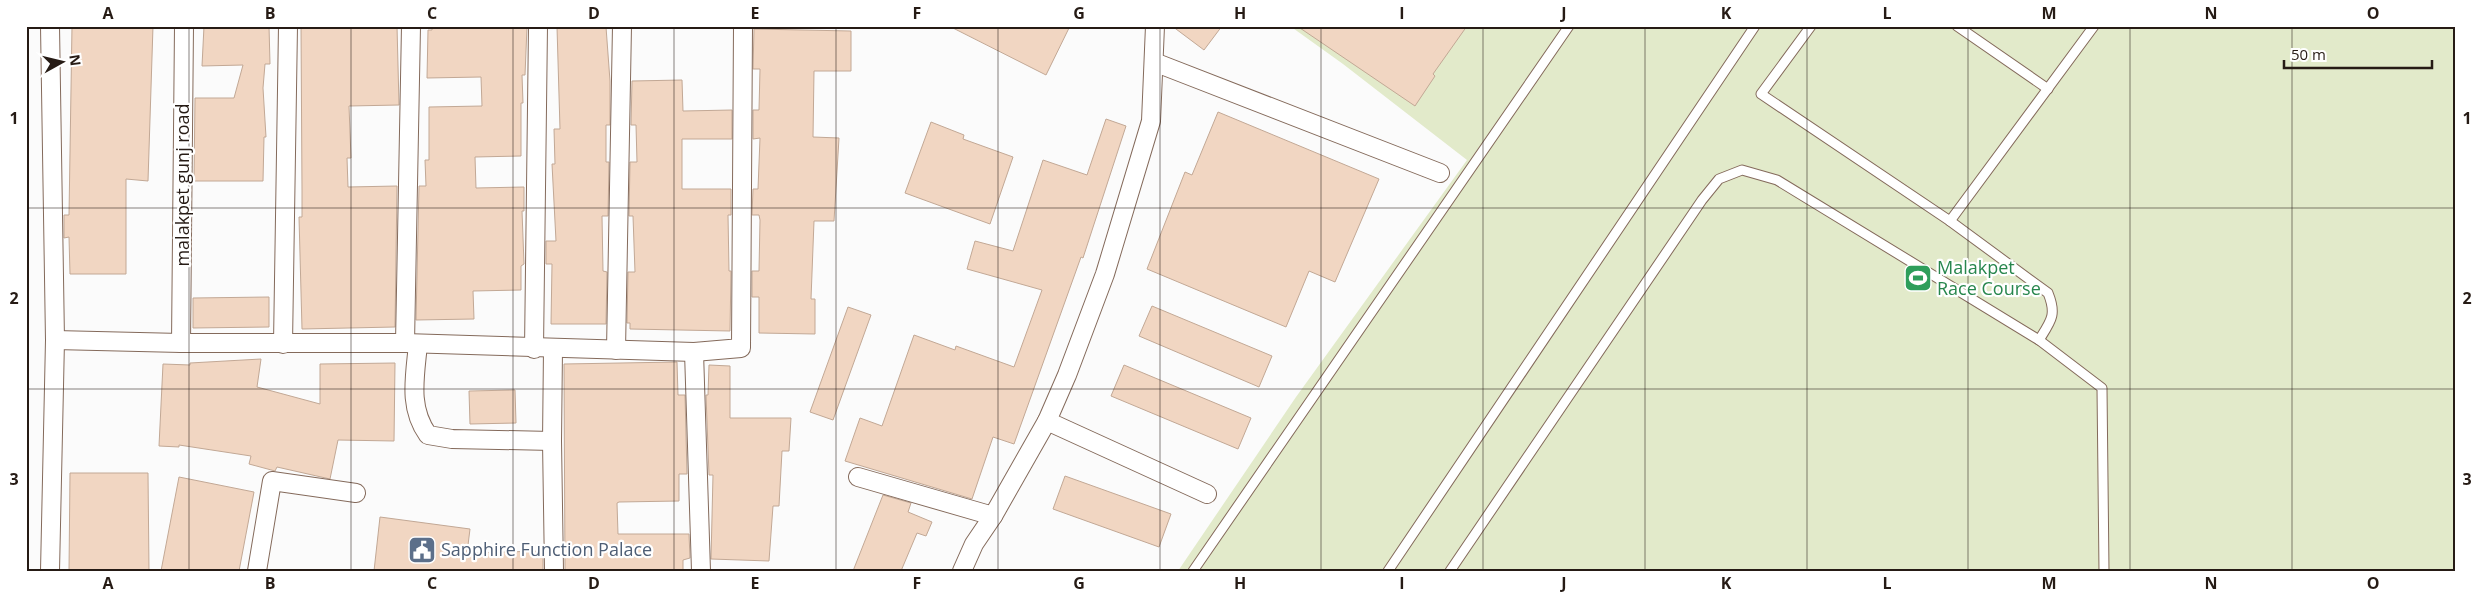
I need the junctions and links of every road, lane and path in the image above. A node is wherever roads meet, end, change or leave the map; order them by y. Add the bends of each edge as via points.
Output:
1 (50, 26) edge
2 (184, 26) edge
3 (288, 26) edge
4 (412, 26) edge
5 (538, 26) edge
6 (622, 26) edge
7 (743, 26) edge
8 (1155, 26) edge
9 (1569, 26) edge
10 (1754, 26) edge
11 (1811, 26) edge
12 (1957, 26) edge
13 (2094, 26) edge
14 (1154, 62) junction
15 (2048, 89) junction
16 (1440, 173) dead end
17 (1950, 221) junction
18 (54, 340) junction
19 (2038, 340) junction
20 (181, 343) junction
21 (283, 344) junction
22 (411, 344) junction
23 (534, 349) junction
24 (553, 349) junction
25 (616, 350) junction
26 (694, 352) junction
27 (1047, 421) junction
28 (552, 440) junction
29 (858, 476) dead end
30 (356, 493) dead end
31 (1207, 494) dead end
32 (993, 516) junction
33 (50, 571) edge
34 (257, 571) edge
35 (554, 571) edge
36 (700, 571) edge
37 (962, 571) edge
38 (1193, 571) edge
39 (1388, 571) edge
40 (1450, 571) edge
41 (2104, 571) edge

1 - 18 street
2 - 20 street, malakpet gunj road
3 - 21 street
4 - 22 street
5 - 23 street
6 - 25 street
7 - 26 street via 741,348
8 - 14 street
9 - 38 lane
10 - 39 lane
11 - 17 lane via 1761,94
12 - 15 lane
13 - 15 lane
14 - 16 street
14 - 27 street via 1152,121 1105,274 1068,375
15 - 17 lane
17 - 19 lane via 2048,293 2054,308 2049,325
18 - 20 street
18 - 33 street
19 - 40 lane via 1777,180 1742,170 1719,179
19 - 41 lane via 2102,388
20 - 21 street
21 - 22 street
22 - 23 street
22 - 28 street via 418,421 428,435 452,439
23 - 24 street
24 - 25 street
24 - 28 street
25 - 26 street
26 - 36 street
27 - 31 street
27 - 32 street
28 - 35 street
29 - 32 street
30 - 34 street via 272,481
32 - 37 street via 974,544

